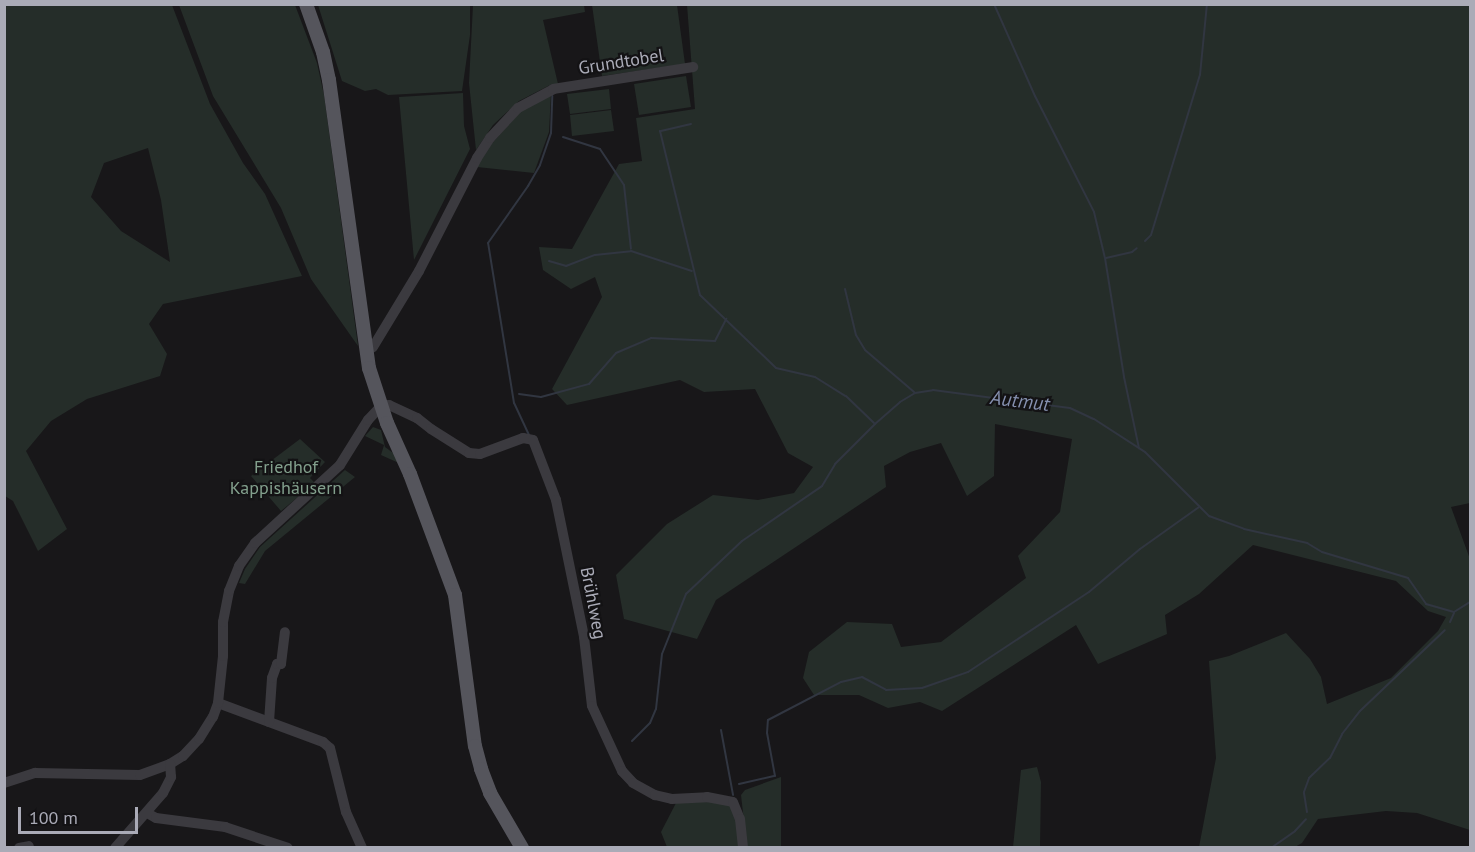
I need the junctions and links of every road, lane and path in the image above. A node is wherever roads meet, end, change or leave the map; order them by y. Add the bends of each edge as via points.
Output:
1 (306, 4) edge
2 (693, 67) dead end
3 (365, 352) junction
4 (381, 406) junction
5 (285, 632) dead end
6 (218, 703) junction
7 (269, 722) junction
8 (170, 764) junction
9 (4, 783) edge
10 (147, 813) junction
11 (115, 848) edge
12 (288, 848) edge
13 (362, 848) edge
14 (522, 848) edge
15 (744, 848) edge

1 - 3 main road via 329,80
2 - 3 street, Grundtobel via 553,89 518,108 490,138 419,271 373,347
3 - 4 main road
4 - 6 street via 340,465 255,543 238,566 223,622
4 - 14 main road via 455,595 480,769
4 - 15 street, Brühlweg via 403,409 469,453 480,454 524,438 533,440 556,500 584,637 592,706 622,771 633,783 655,795 672,799 707,796 733,802
5 - 7 street via 281,664 277,664 272,678
6 - 7 street
6 - 8 street via 199,739
7 - 13 street via 324,742 330,748 346,812
8 - 9 street via 140,775 35,773
8 - 10 street via 171,777
10 - 11 street
10 - 12 street via 156,818 225,827

